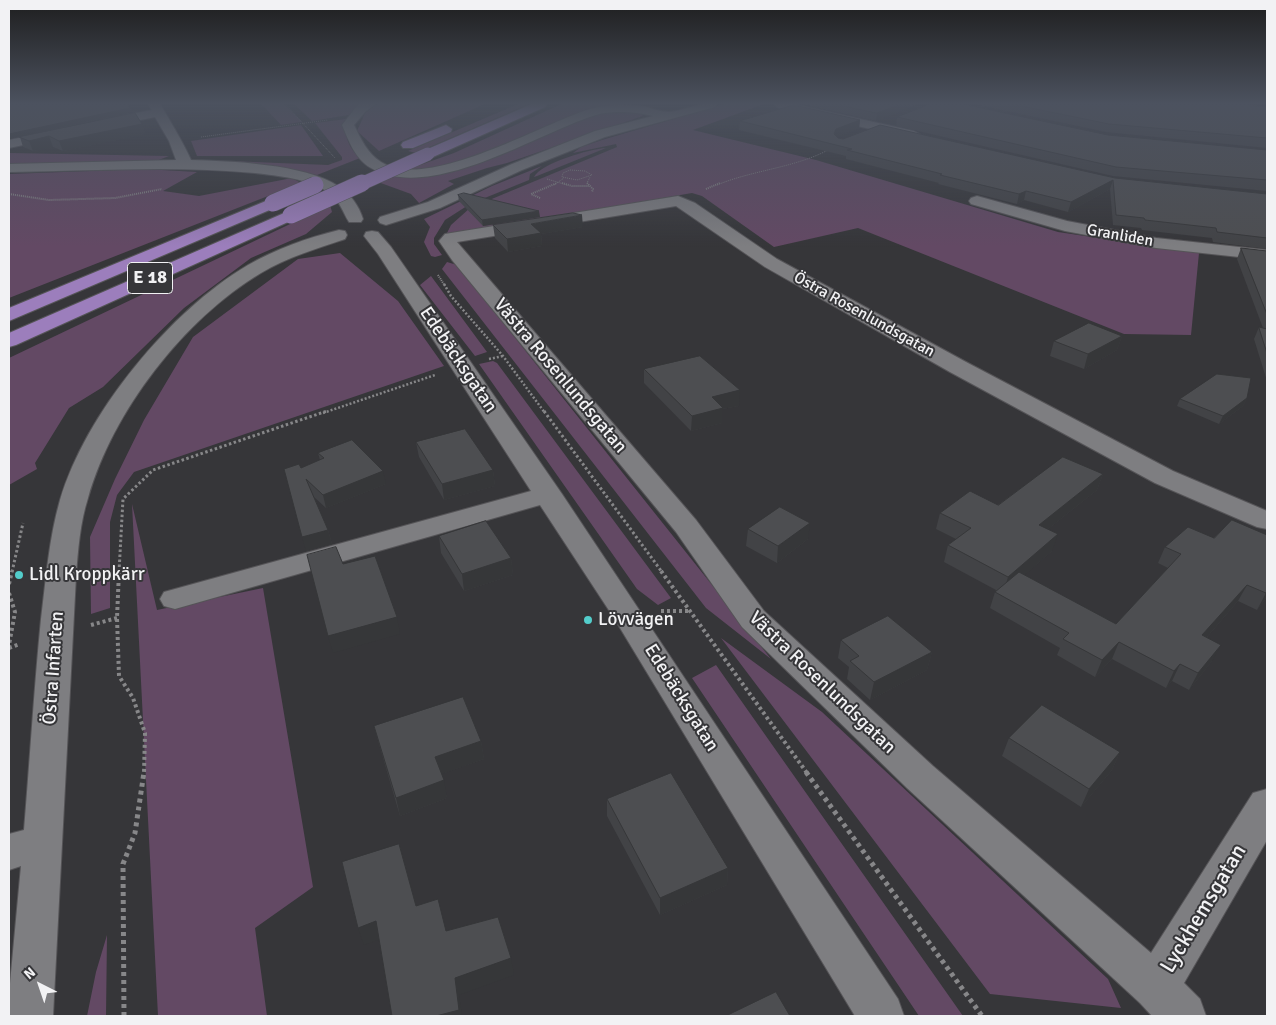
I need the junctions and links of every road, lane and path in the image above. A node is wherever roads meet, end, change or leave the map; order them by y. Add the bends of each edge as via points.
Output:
1 (180, 152) edge
2 (361, 152) edge
3 (392, 152) edge
4 (433, 152) edge
5 (496, 152) edge
6 (555, 152) edge
7 (824, 152) edge
8 (185, 164) junction
9 (9, 168) edge
10 (354, 168) dead end
11 (336, 176) dead end
12 (557, 176) dead end
13 (561, 176) junction
14 (552, 177) dead end
15 (590, 177) junction
16 (564, 178) junction
17 (560, 183) junction
18 (589, 186) junction
19 (163, 189) dead end
20 (9, 194) edge
21 (587, 194) dead end
22 (542, 198) dead end
23 (678, 201) junction
24 (976, 201) dead end
25 (363, 227) junction
26 (441, 254) junction
27 (1267, 255) edge
28 (9, 315) edge
29 (9, 341) edge
30 (549, 494) junction
31 (1267, 521) edge
32 (23, 523) dead end
33 (9, 584) edge
34 (9, 593) edge
35 (175, 599) dead end
36 (9, 645) edge
37 (1267, 805) edge
38 (26, 846) edge
39 (1156, 987) junction
40 (30, 1016) edge
41 (881, 1016) edge
42 (982, 1016) edge
43 (1183, 1016) edge

1 - 8 street
2 - 5 street via 370,162 409,174 438,172
3 - 10 highway
4 - 29 highway, E 18, bridge
6 - 25 street, Östra Infarten via 434,205
7 - 23 path via 813,158 733,178
8 - 9 street, Edebäcksgatan
8 - 25 street, Edebäcksgatan via 235,166 301,175 332,187 352,208
11 - 28 highway, E 18, bridge
12 - 13 path
13 - 15 path via 564,172 578,170 590,172
13 - 16 path
14 - 17 path via 547,179
15 - 16 path
15 - 18 path
16 - 17 path
17 - 18 path
17 - 22 path via 531,194
18 - 21 path via 593,190
19 - 20 path via 115,198 59,200
23 - 26 street via 451,238
23 - 31 street, Östra Rosenlundsgatan via 771,263 958,367 1164,477
24 - 27 street, Granliden via 1065,226 1156,243
25 - 30 street, Edebäcksgatan via 385,251
25 - 38 street, Östra Infarten via 286,252 215,298 158,352 115,411 89,458 75,496 66,535
26 - 39 street, Västra Rosenlundsgatan via 458,256 686,526 753,619 920,777
26 - 42 path via 451,296 503,356
30 - 35 street
30 - 41 street, Edebäcksgatan
32 - 33 path
34 - 36 path via 15,612
37 - 39 street, Lyckhemsgatan
38 - 40 street, Östra Infarten
39 - 43 street, Västra Rosenlundsgatan

